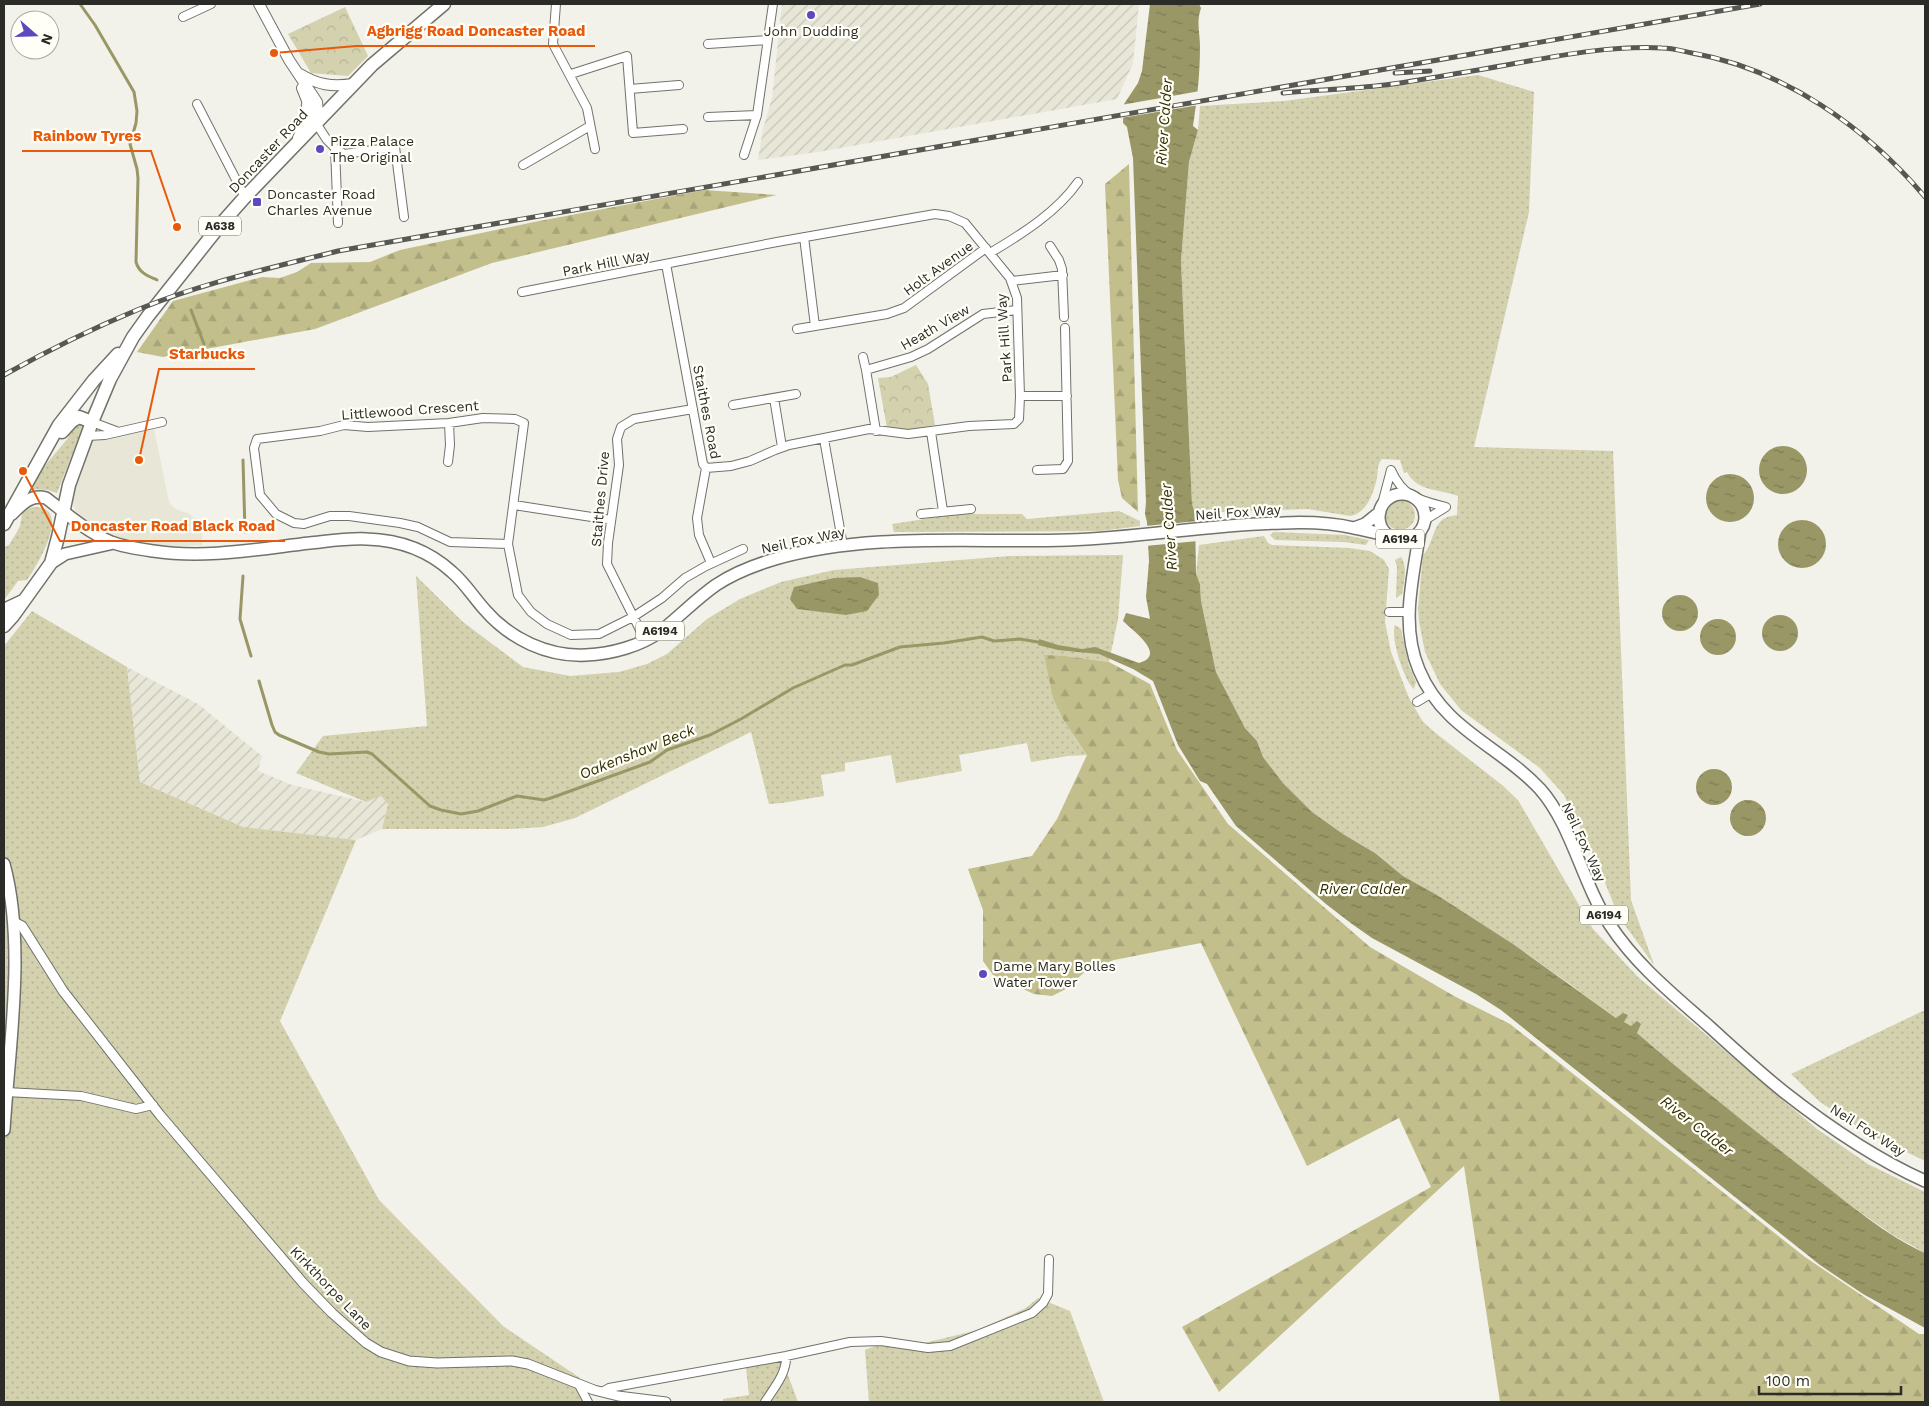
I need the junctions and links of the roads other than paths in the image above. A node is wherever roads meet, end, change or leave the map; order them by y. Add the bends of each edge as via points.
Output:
1 (211, 4) edge
2 (259, 4) edge
3 (444, 4) edge
4 (556, 4) edge
5 (773, 4) edge
6 (183, 17) dead end
7 (767, 40) junction
8 (708, 44) dead end
9 (295, 70) junction
10 (571, 74) junction
11 (354, 84) junction
12 (679, 85) dead end
13 (630, 90) junction
14 (307, 101) junction
15 (197, 104) dead end
16 (757, 115) junction
17 (708, 117) dead end
18 (316, 123) junction
19 (590, 126) junction
20 (683, 129) dead end
21 (294, 146) junction
22 (335, 148) junction
23 (595, 149) dead end
24 (744, 155) dead end
25 (523, 166) dead end
26 (1078, 182) dead end
27 (245, 198) junction
28 (404, 217) dead end
29 (338, 223) dead end
30 (804, 238) junction
31 (1050, 246) dead end
32 (988, 251) junction
33 (666, 264) junction
34 (1063, 275) junction
35 (1011, 281) junction
36 (522, 292) dead end
37 (1017, 310) junction
38 (1064, 316) dead end
39 (815, 326) junction
40 (1065, 328) dead end
41 (797, 329) dead end
42 (133, 337) junction
43 (863, 357) dead end
44 (866, 370) junction
45 (796, 394) dead end
46 (1020, 396) junction
47 (1067, 396) junction
48 (774, 398) junction
49 (733, 405) dead end
50 (694, 410) junction
51 (92, 422) junction
52 (162, 422) dead end
53 (449, 423) junction
54 (116, 431) junction
55 (876, 431) junction
56 (931, 432) junction
57 (87, 436) junction
58 (824, 439) junction
59 (782, 448) junction
60 (42, 454) junction
61 (448, 462) dead end
62 (706, 468) junction
63 (1037, 470) dead end
64 (1412, 496) junction
65 (514, 505) junction
66 (1446, 506) junction
67 (1455, 507) dead end
68 (972, 509) dead end
69 (1381, 510) junction
70 (63, 511) junction
71 (943, 511) junction
72 (921, 514) dead end
73 (612, 520) junction
74 (1425, 520) junction
75 (5, 521) edge
76 (1354, 528) junction
77 (1420, 531) junction
78 (1389, 536) junction
79 (1401, 540) junction
80 (114, 543) junction
81 (508, 544) junction
82 (843, 546) junction
83 (743, 548) dead end
84 (51, 563) junction
85 (711, 564) junction
86 (1415, 564) junction
87 (23, 601) junction
88 (4, 610) edge
89 (1389, 612) dead end
90 (1409, 612) junction
91 (633, 616) junction
92 (4, 626) edge
93 (645, 640) junction
94 (1432, 693) junction
95 (1417, 702) dead end
96 (4, 864) edge
97 (14, 922) junction
98 (6, 1092) junction
99 (153, 1105) junction
100 (4, 1130) edge
101 (1925, 1181) edge
102 (1048, 1259) dead end
103 (786, 1356) junction
104 (579, 1385) junction
105 (602, 1392) junction
106 (588, 1402) edge
107 (593, 1402) edge
108 (666, 1402) edge
109 (765, 1402) edge

1 - 6 street
2 - 9 main road
3 - 11 highway, Doncaster Road / A638
4 - 10 street via 553,44
5 - 7 street
7 - 8 street
7 - 16 street
9 - 11 main road via 324,85
9 - 14 main road
9 - 18 main road via 317,102
10 - 13 street via 627,56
10 - 19 street via 587,108
11 - 18 highway, Doncaster Road / A638
12 - 13 street
13 - 20 street via 633,134
14 - 18 main road
14 - 21 main road via 305,123
15 - 27 street
16 - 17 street
16 - 24 street
18 - 21 highway, Doncaster Road / A638
18 - 22 street
19 - 23 street
19 - 25 street
21 - 27 highway, Doncaster Road / A638
22 - 28 street via 344,154 394,146
22 - 29 street
26 - 32 street, Holt Avenue via 1065,199 1045,215
27 - 42 highway, Doncaster Road / A638
30 - 32 street, Park Hill Way via 935,214 965,223
30 - 33 street, Park Hill Way
30 - 39 street
31 - 34 street
32 - 35 street, Park Hill Way
32 - 39 street, Holt Avenue via 904,308 887,314
33 - 36 street, Park Hill Way
33 - 50 street, Staithes Road
34 - 35 street
34 - 38 street
35 - 37 street, Park Hill Way
37 - 44 street, Heath View via 983,314 928,349 892,364
37 - 46 street, Park Hill Way
39 - 41 street, Holt Avenue
40 - 47 street
42 - 51 highway, Doncaster Road / A638
42 - 60 highway, Doncaster Road / A638 via 69,412
43 - 44 street
44 - 55 street
45 - 48 street
46 - 47 street
46 - 56 street, Park Hill Way via 1019,419 1011,425 968,426
47 - 63 street via 1066,466 1063,469
48 - 49 street
48 - 59 street
50 - 62 street, Staithes Road via 702,464
50 - 73 street, Staithes Drive via 634,419 622,427 617,439 618,472
51 - 54 street
51 - 57 highway, Doncaster Road / A638
51 - 60 highway via 79,417 72,421
52 - 54 street
53 - 61 street
53 - 65 street, Littlewood Crescent via 483,418 515,419 524,423
53 - 81 street, Littlewood Crescent via 344,425 257,439 254,448 260,495 276,514 294,523 348,516 400,522 450,542
54 - 57 street
55 - 56 street, Park Hill Way
55 - 58 street, Park Hill Way via 869,429
56 - 71 street
57 - 70 highway, Doncaster Road / A638
58 - 59 street, Park Hill Way
58 - 82 street
59 - 62 street, Park Hill Way via 732,466
60 - 75 highway, Doncaster Road / A638
62 - 85 street, Staithes Road via 697,518 699,536
64 - 66 street
64 - 69 main road, A6194 via 1397,495 1385,502
64 - 69 street via 1396,482 1392,466
64 - 74 main road, A6194 via 1422,506
65 - 73 street
65 - 81 street, Littlewood Crescent
66 - 67 street
66 - 74 street
68 - 71 street
69 - 76 main road, A6194 via 1365,524
69 - 78 main road, A6194 via 1380,523
70 - 75 main road, Neil Fox Way / A6194 via 46,498 33,497
70 - 80 main road, Neil Fox Way / A6194 via 82,527
70 - 84 highway, Doncaster Road / A638
71 - 72 street
73 - 91 street, Staithes Drive via 607,564
74 - 77 main road, Neil Fox Way / A6194
76 - 78 main road, Neil Fox Way / A6194
76 - 82 main road, Neil Fox Way / A6194 via 1282,522 1109,538 901,541
77 - 79 main road, A6194 via 1412,538
77 - 86 main road, Neil Fox Way / A6194
78 - 79 main road, Neil Fox Way / A6194
79 - 86 main road, A6194
80 - 84 main road, Neil Fox Way / A6194 via 65,554
80 - 93 main road, Neil Fox Way / A6194 via 173,554 196,554 363,538 386,540 408,545 450,570 498,624 542,649 571,655 597,654
81 - 91 street, Littlewood Crescent via 518,595 531,612 547,624 571,635 594,636
82 - 93 main road, Neil Fox Way / A6194 via 804,552 750,567 720,582
83 - 85 street, Littlewood Crescent
84 - 87 highway, Doncaster Road / A638
85 - 91 street, Littlewood Crescent via 685,578 662,598
86 - 90 main road, Neil Fox Way / A6194
87 - 88 highway, A638
87 - 92 highway, Doncaster Road / A638
89 - 90 street
90 - 94 main road, Neil Fox Way / A6194 via 1413,654
91 - 93 street, Staithes Drive
94 - 95 street
94 - 101 main road, Neil Fox Way / A6194 via 1441,707 1461,725 1541,790 1558,814 1591,893 1638,962 1782,1091 1842,1134
96 - 97 main road
97 - 98 main road via 14,984
97 - 99 street, Kirkthorpe Lane via 22,926 63,992
98 - 99 street via 81,1096 136,1109
98 - 100 main road
99 - 104 street, Kirkthorpe Lane via 304,1283 366,1344 409,1361 512,1360
102 - 103 street via 1048,1294 1032,1313 950,1346 850,1342
103 - 105 street via 609,1388
103 - 109 street via 784,1371
104 - 105 street, Kirkthorpe Lane
104 - 106 street
105 - 108 street, Kirkthorpe Lane
106 - 107 street

